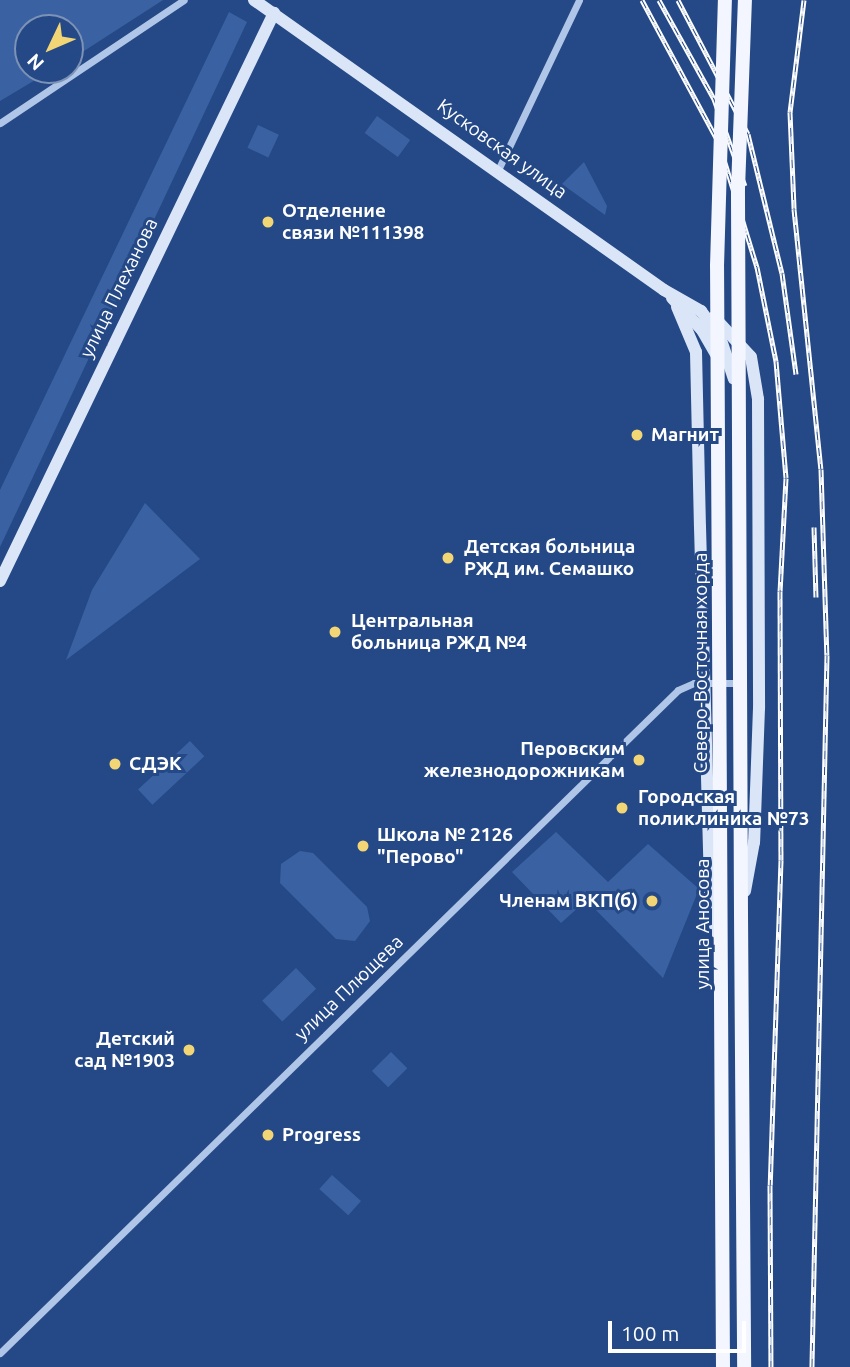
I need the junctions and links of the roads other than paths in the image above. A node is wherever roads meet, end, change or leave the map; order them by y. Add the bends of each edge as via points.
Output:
1 (184, 0) edge
2 (254, 0) edge
3 (579, 0) edge
4 (725, 0) edge
5 (745, 0) edge
6 (274, 13) junction
7 (0, 123) edge
8 (498, 170) junction
9 (664, 290) junction
10 (674, 300) junction
11 (701, 311) junction
12 (720, 337) joint
13 (0, 581) edge
14 (722, 683) junction
15 (737, 683) junction
16 (741, 914) junction
17 (721, 968) junction
18 (0, 1353) edge
19 (723, 1367) edge
20 (741, 1367) edge

1 - 7 street
2 - 6 street, Кусковская улица
3 - 8 street
4 - 17 main road, Северо-Восточная хорда, bridge via 717,253
5 - 16 main road, Северо-Восточная хорда, bridge via 738,215
6 - 8 street, Кусковская улица
6 - 13 street, улица Плеханова
8 - 9 street, Кусковская улица
9 - 10 street, улица Аносова
9 - 11 street, Кусковская улица
10 - 14 street, улица Аносова via 702,330 722,374
10 - 17 street, bridge via 696,352 710,892
11 - 12 street, Кусковская улица
11 - 16 street, bridge via 730,331 754,369 759,524 754,842
12 - 15 street, улица Аносова via 734,374
14 - 15 street, улица Плющева
14 - 18 street, улица Плющева via 694,683 678,690
14 - 19 street, улица Аносова
15 - 20 street, улица Аносова
16 - 20 main road, Северо-Восточная хорда
17 - 19 main road, Северо-Восточная хорда, bridge

